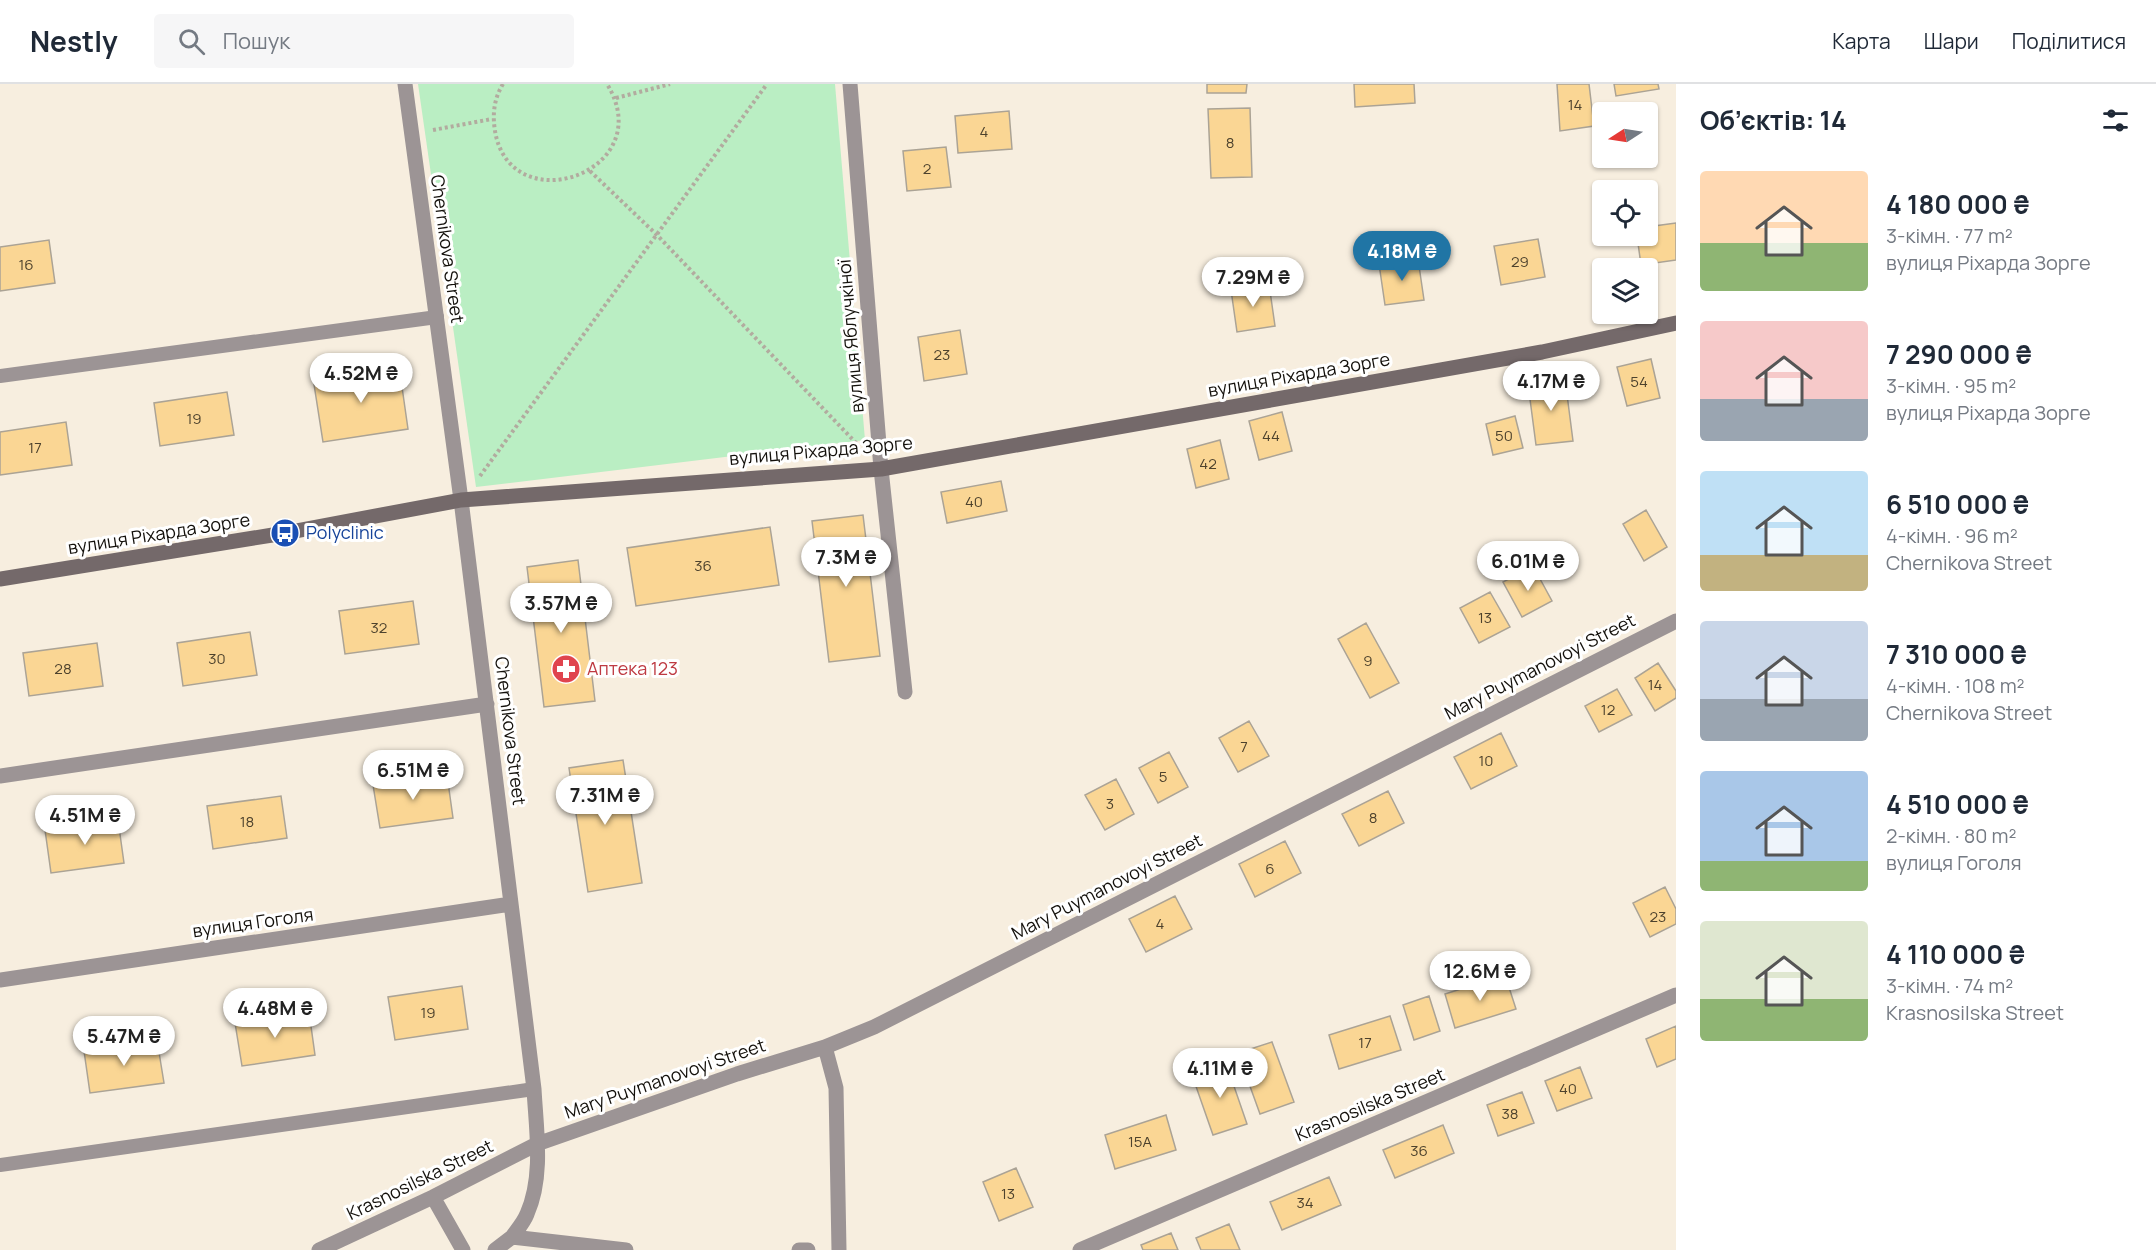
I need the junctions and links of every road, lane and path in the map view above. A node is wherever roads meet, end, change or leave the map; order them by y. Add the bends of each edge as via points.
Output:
1 (405, 84) edge
2 (503, 84) edge
3 (607, 84) edge
4 (670, 84) edge
5 (767, 84) edge
6 (850, 84) edge
7 (616, 98) junction
8 (492, 119) junction
9 (411, 134) junction
10 (590, 171) junction
11 (657, 235) junction
12 (437, 317) junction
13 (1676, 323) edge
14 (0, 376) edge
15 (881, 469) junction
16 (462, 500) junction
17 (0, 579) edge
18 (1676, 621) edge
19 (905, 692) dead end
20 (487, 704) junction
21 (0, 776) edge
22 (511, 904) junction
23 (0, 980) edge
24 (1676, 995) edge
25 (825, 1047) junction
26 (534, 1089) junction
27 (537, 1144) junction
28 (0, 1165) edge
29 (433, 1197) junction
30 (512, 1237) junction
31 (319, 1250) edge
32 (463, 1250) edge
33 (495, 1250) edge
34 (626, 1250) edge
35 (799, 1250) edge
36 (808, 1250) edge
37 (839, 1250) edge
38 (1080, 1250) edge

1 - 9 street, Chernikova Street
2 - 8 path
3 - 7 path
4 - 7 path
5 - 11 path
6 - 15 street, вулиця Яблучкіної
7 - 10 path via 618,124 610,151
8 - 9 path
8 - 10 path via 498,144 522,172 542,180 563,181
9 - 12 street, Chernikova Street
10 - 11 path
11 - 15 path
11 - 16 path
12 - 14 lane
12 - 16 street, Chernikova Street
13 - 15 street, вулиця Ріхарда Зорге via 1542,352
15 - 16 street, вулиця Ріхарда Зорге
15 - 19 street, вулиця Яблучкіної
16 - 17 street, вулиця Ріхарда Зорге
16 - 20 street, Chernikova Street
18 - 25 street, Mary Puymanovoyi Street via 944,993
20 - 21 street
20 - 22 street, Chernikova Street
22 - 23 street, вулиця Гоголя
22 - 26 street, Chernikova Street
24 - 38 street, Krasnosilska Street
25 - 27 street, Mary Puymanovoyi Street
25 - 37 street via 836,1088
26 - 27 street, Chernikova Street
26 - 28 lane
27 - 29 street, Krasnosilska Street
27 - 30 street, Chernikova Street via 535,1183 527,1214
29 - 31 street, Krasnosilska Street
29 - 32 street
30 - 33 street
30 - 34 street
35 - 36 street

